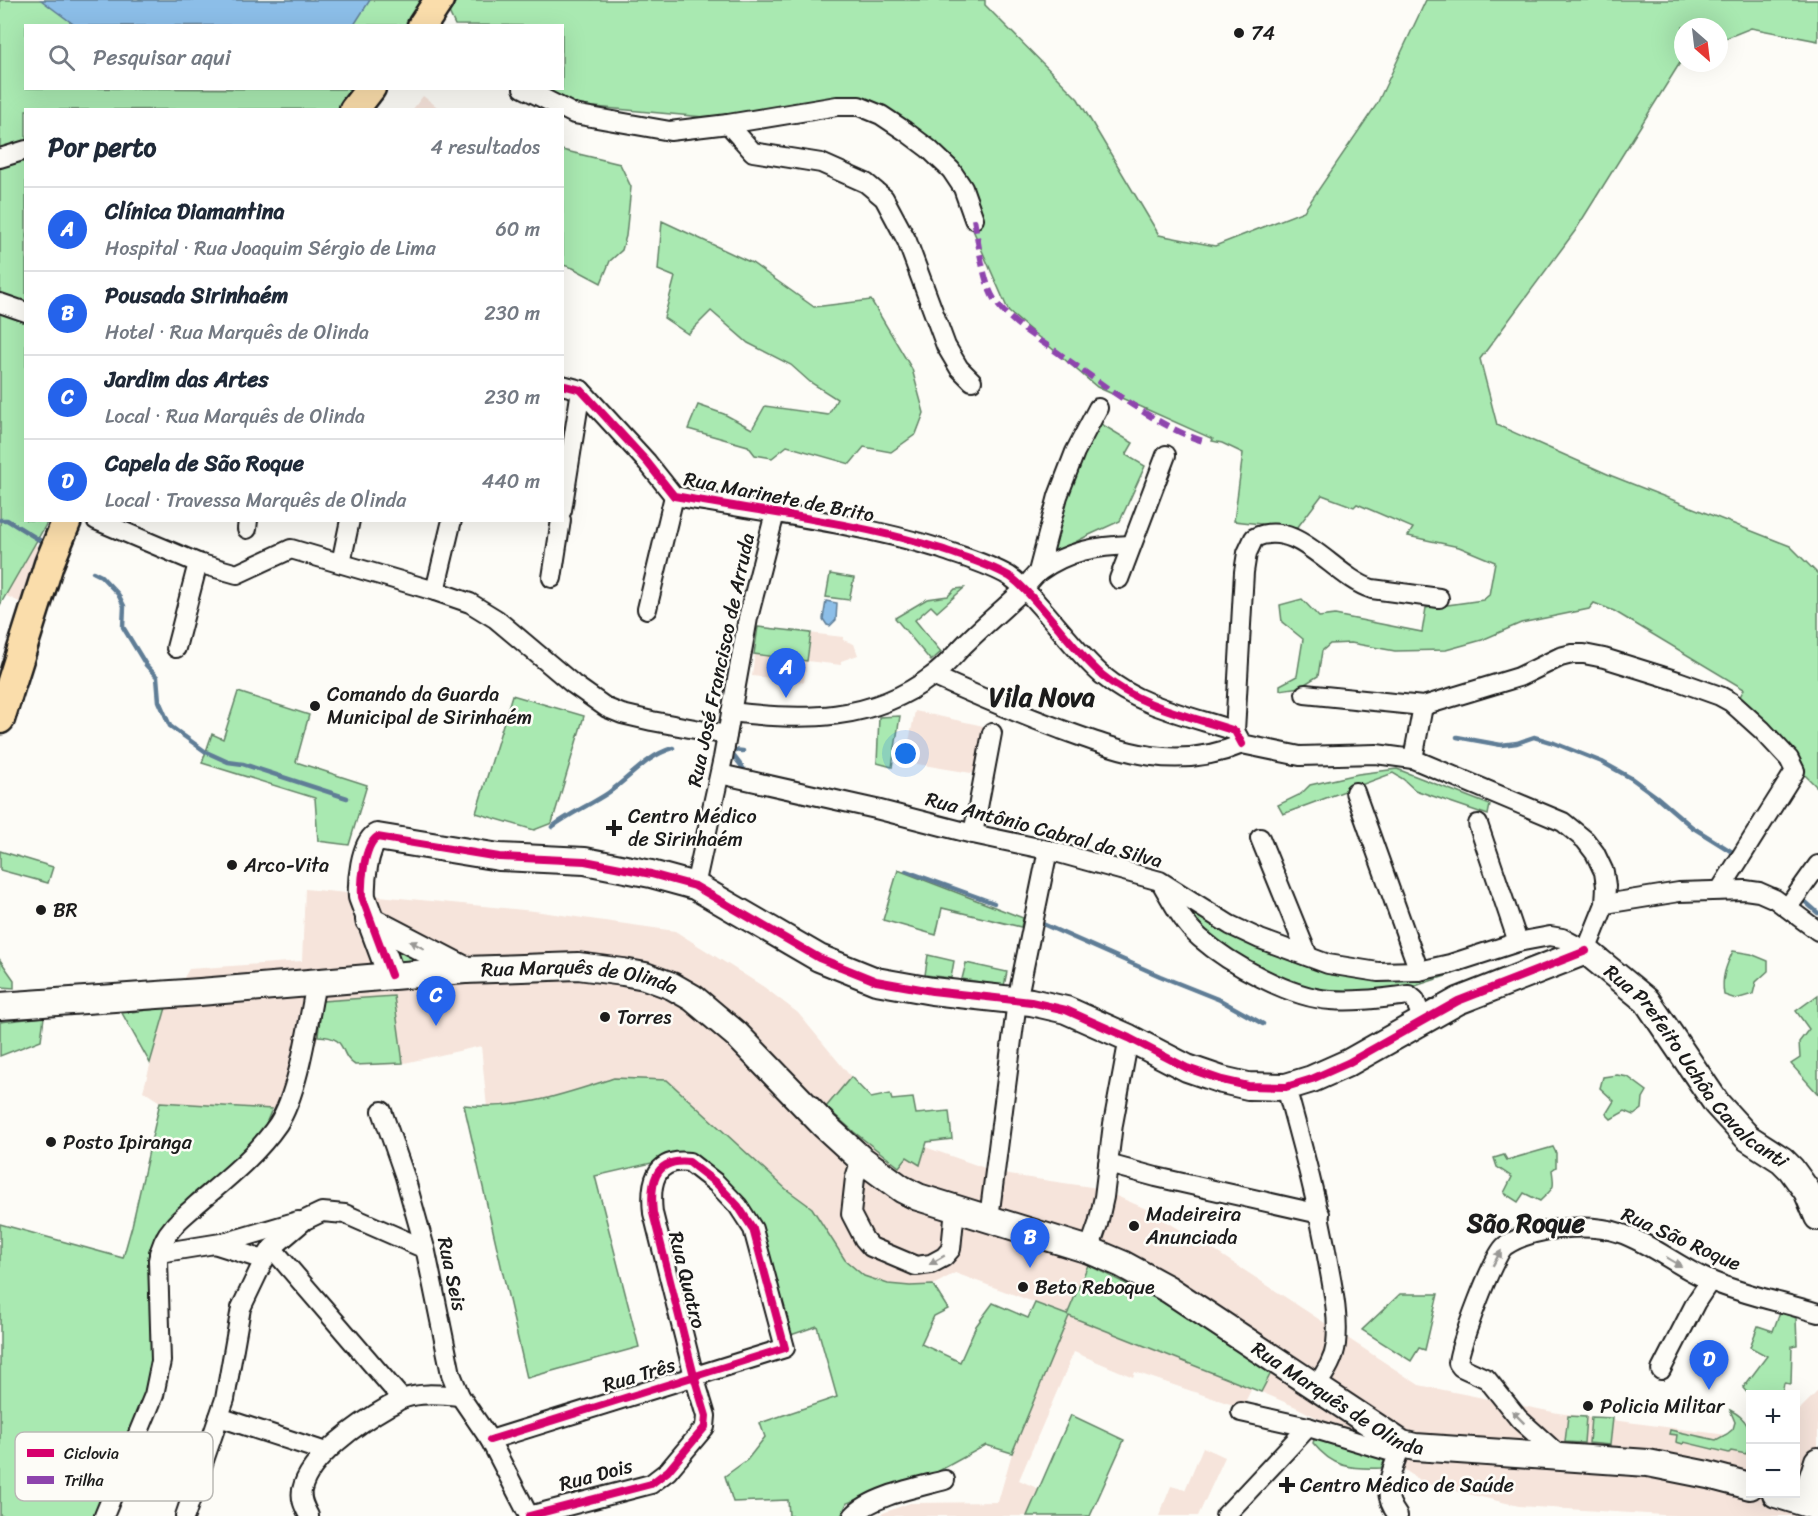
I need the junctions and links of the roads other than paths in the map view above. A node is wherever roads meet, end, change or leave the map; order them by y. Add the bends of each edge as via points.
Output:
1 (369, 90) edge
2 (527, 90) edge
3 (356, 108) edge
4 (562, 108) edge
5 (564, 109) edge
6 (728, 124) junction
7 (24, 151) edge
8 (0, 158) edge
9 (974, 219) dead end
10 (1, 304) edge
11 (24, 311) edge
12 (972, 381) dead end
13 (564, 386) edge
14 (581, 390) junction
15 (1098, 408) dead end
16 (1166, 455) dead end
17 (674, 496) junction
18 (564, 497) edge
19 (775, 513) junction
20 (67, 522) edge
21 (101, 522) edge
22 (350, 522) edge
23 (452, 522) edge
24 (561, 522) edge
25 (1131, 545) junction
26 (198, 563) junction
27 (341, 563) junction
28 (1038, 572) junction
29 (552, 578) dead end
30 (1119, 579) dead end
31 (1025, 589) junction
32 (435, 591) junction
33 (1439, 598) dead end
34 (647, 609) dead end
35 (32, 623) junction
36 (0, 648) edge
37 (176, 648) dead end
38 (933, 676) junction
39 (1305, 694) dead end
40 (2, 697) edge
41 (1423, 706) junction
42 (731, 712) junction
43 (992, 733) dead end
44 (1238, 737) junction
45 (724, 753) junction
46 (1413, 759) junction
47 (1355, 792) dead end
48 (1478, 824) dead end
49 (973, 834) junction
50 (1260, 838) dead end
51 (1048, 850) junction
52 (1818, 866) edge
53 (1160, 881) junction
54 (695, 886) junction
55 (1720, 890) junction
56 (1605, 904) junction
57 (1788, 907) junction
58 (369, 920) junction
59 (1818, 931) edge
60 (1518, 942) junction
61 (1587, 951) junction
62 (1308, 956) junction
63 (465, 970) junction
64 (1419, 971) junction
65 (391, 975) junction
66 (316, 983) junction
67 (1017, 1001) junction
68 (4, 1003) edge
69 (1423, 1021) junction
70 (1129, 1038) junction
71 (1286, 1087) junction
72 (382, 1111) dead end
73 (861, 1159) junction
74 (1108, 1164) junction
75 (651, 1192) joint
76 (955, 1209) junction
77 (1320, 1214) junction
78 (313, 1216) junction
79 (1818, 1217) edge
80 (989, 1218) junction
81 (215, 1244) junction
82 (425, 1249) junction
83 (1089, 1250) junction
84 (159, 1253) junction
85 (268, 1254) junction
86 (1710, 1281) junction
87 (1818, 1313) edge
88 (1661, 1370) dead end
89 (694, 1376) junction
90 (1316, 1385) junction
91 (460, 1396) junction
92 (402, 1400) junction
93 (1241, 1412) dead end
94 (219, 1417) junction
95 (1308, 1427) junction
96 (139, 1432) edge
97 (213, 1434) edge
98 (490, 1440) junction
99 (1400, 1449) junction
100 (327, 1452) junction
101 (1561, 1457) junction
102 (1818, 1461) edge
103 (945, 1480) dead end
104 (1746, 1485) edge
105 (110, 1501) edge
106 (190, 1501) edge
107 (1804, 1502) edge
108 (104, 1516) edge
109 (185, 1516) edge
110 (309, 1516) edge
111 (529, 1516) edge
112 (853, 1516) edge
113 (1225, 1516) edge
114 (1398, 1516) edge

1 - 3 main road
2 - 4 street
5 - 6 street via 670,131
6 - 9 street via 837,106 870,110 905,131 951,170 963,188
6 - 12 street via 753,153 821,163 866,183 884,198 907,241 946,346
7 - 8 street
10 - 11 street
13 - 14 street
14 - 17 street, Rua Marinete de Brito
14 - 18 street
15 - 28 street via 1058,496
16 - 25 street
17 - 19 street, Rua Marinete de Brito
17 - 34 street
19 - 31 street, Rua Marinete de Brito via 865,528 929,546 991,567
19 - 42 street, Rua José Francisco de Arruda via 748,618
20 - 35 main road via 49,564
21 - 26 street, Rua Antônio Cabral da Silva
22 - 27 street
23 - 32 street
24 - 29 street
25 - 28 street via 1084,549
25 - 30 street
26 - 27 street, Rua Antônio Cabral da Silva via 237,574 291,549
26 - 37 street
27 - 32 street, Rua Antônio Cabral da Silva
28 - 31 street
31 - 38 street
31 - 44 street, Rua Marinete de Brito via 1095,667 1121,688
32 - 45 street, Rua Antônio Cabral da Silva via 489,614 607,708
33 - 44 street via 1362,586 1287,535 1254,538 1244,572
35 - 36 main road
35 - 40 main road
38 - 42 street via 897,697 851,713 815,718
38 - 44 street via 1002,707 1143,756 1201,756 1225,751
39 - 41 street
41 - 46 street
41 - 55 street via 1519,677 1572,654 1604,658 1731,702 1794,767 1793,776
42 - 45 street, Rua José Francisco de Arruda
43 - 49 street
44 - 46 street, Rua Marinete de Brito via 1299,756 1376,754
45 - 49 street, Rua Antônio Cabral da Silva via 876,809
45 - 54 street, Rua José Francisco de Arruda
46 - 56 street, Rua Marinete de Brito via 1573,828 1600,863 1606,886
47 - 64 street
48 - 60 street
49 - 51 street, Rua Antônio Cabral da Silva
50 - 62 street
51 - 53 street, Rua Antônio Cabral da Silva
51 - 67 street
52 - 57 street
53 - 62 street, Rua Antônio Cabral da Silva via 1230,926
53 - 69 street via 1186,924 1239,966 1320,999 1365,1000 1409,995
54 - 58 main road via 585,861 499,857 377,837 368,848 362,888
54 - 67 main road via 819,958 876,981
55 - 56 street
55 - 57 street via 1759,892
56 - 61 street
57 - 59 street
63 -> 58 main road
58 - 65 main road
60 - 61 street, Rua Antônio Cabral da Silva via 1556,936
60 - 64 street, Rua Antônio Cabral da Silva
61 - 69 main road via 1458,1001
61 - 79 main road, Rua Prefeito Uchôa Cavalcanti via 1647,1001 1717,1104 1748,1138 1791,1169
62 - 64 street, Rua Antônio Cabral da Silva via 1328,964 1378,972
63 - 65 main road, Rua Marquês de Olinda
63 - 73 main road, Rua Marquês de Olinda via 578,966 645,976 672,987 693,998 736,1035
65 - 66 main road, Rua Marquês de Olinda
66 - 68 main road, Rua Marquês de Olinda
66 - 84 street via 299,1066 279,1122 265,1142 172,1227
67 - 70 main road via 1066,1010
67 - 80 street
69 - 71 main road via 1348,1063
70 - 71 main road via 1187,1068 1222,1080 1248,1086
70 - 74 street
71 - 77 street
72 - 82 street, Rua Seis
73 - 76 main road, Rua Marquês de Olinda via 902,1189
76 -> 73 street via 951,1249 931,1264 916,1266 871,1247 851,1214
74 - 77 street
74 - 83 street via 1098,1224
75 - 89 street, Rua Quatro
75 - 89 street, Rua Três via 662,1169 674,1162 689,1162 731,1198 753,1229 785,1348
76 - 80 main road, Rua Marquês de Olinda
77 - 90 street via 1336,1308 1336,1345 1325,1374
78 - 81 street
78 - 82 street via 322,1212 345,1215
78 - 85 street
80 - 83 main road, Rua Marquês de Olinda
81 - 84 street
81 - 85 street
82 - 91 street, Rua Seis via 451,1374
83 - 90 main road, Rua Marquês de Olinda via 1168,1289
84 - 96 street via 161,1361 154,1395
85 - 92 street
85 - 94 street via 242,1308
86 - 87 street, Rua São Roque
86 - 88 street
101 -> 86 street, Rua São Roque via 1514,1414 1487,1379 1458,1364 1481,1294 1503,1247 1551,1230 1604,1230 1638,1240
89 - 98 street, Rua Três
89 - 111 street, Rua Dois via 706,1416 705,1427 668,1471 642,1487
90 - 99 main road, Rua Marquês de Olinda
91 - 92 street
91 - 98 street, Rua Seis
92 - 100 street via 371,1416
93 - 95 street
94 - 97 street
94 - 100 street
95 - 99 street
95 - 113 street
98 - 111 street, Rua Seis
99 - 101 main road, Rua Marquês de Olinda
99 - 114 street via 1388,1482 1388,1500
100 - 110 street via 310,1472 302,1490
101 - 104 main road, Rua Marquês de Olinda via 1648,1463
102 - 107 main road
103 - 112 street via 872,1503
105 - 108 street
106 - 109 street

